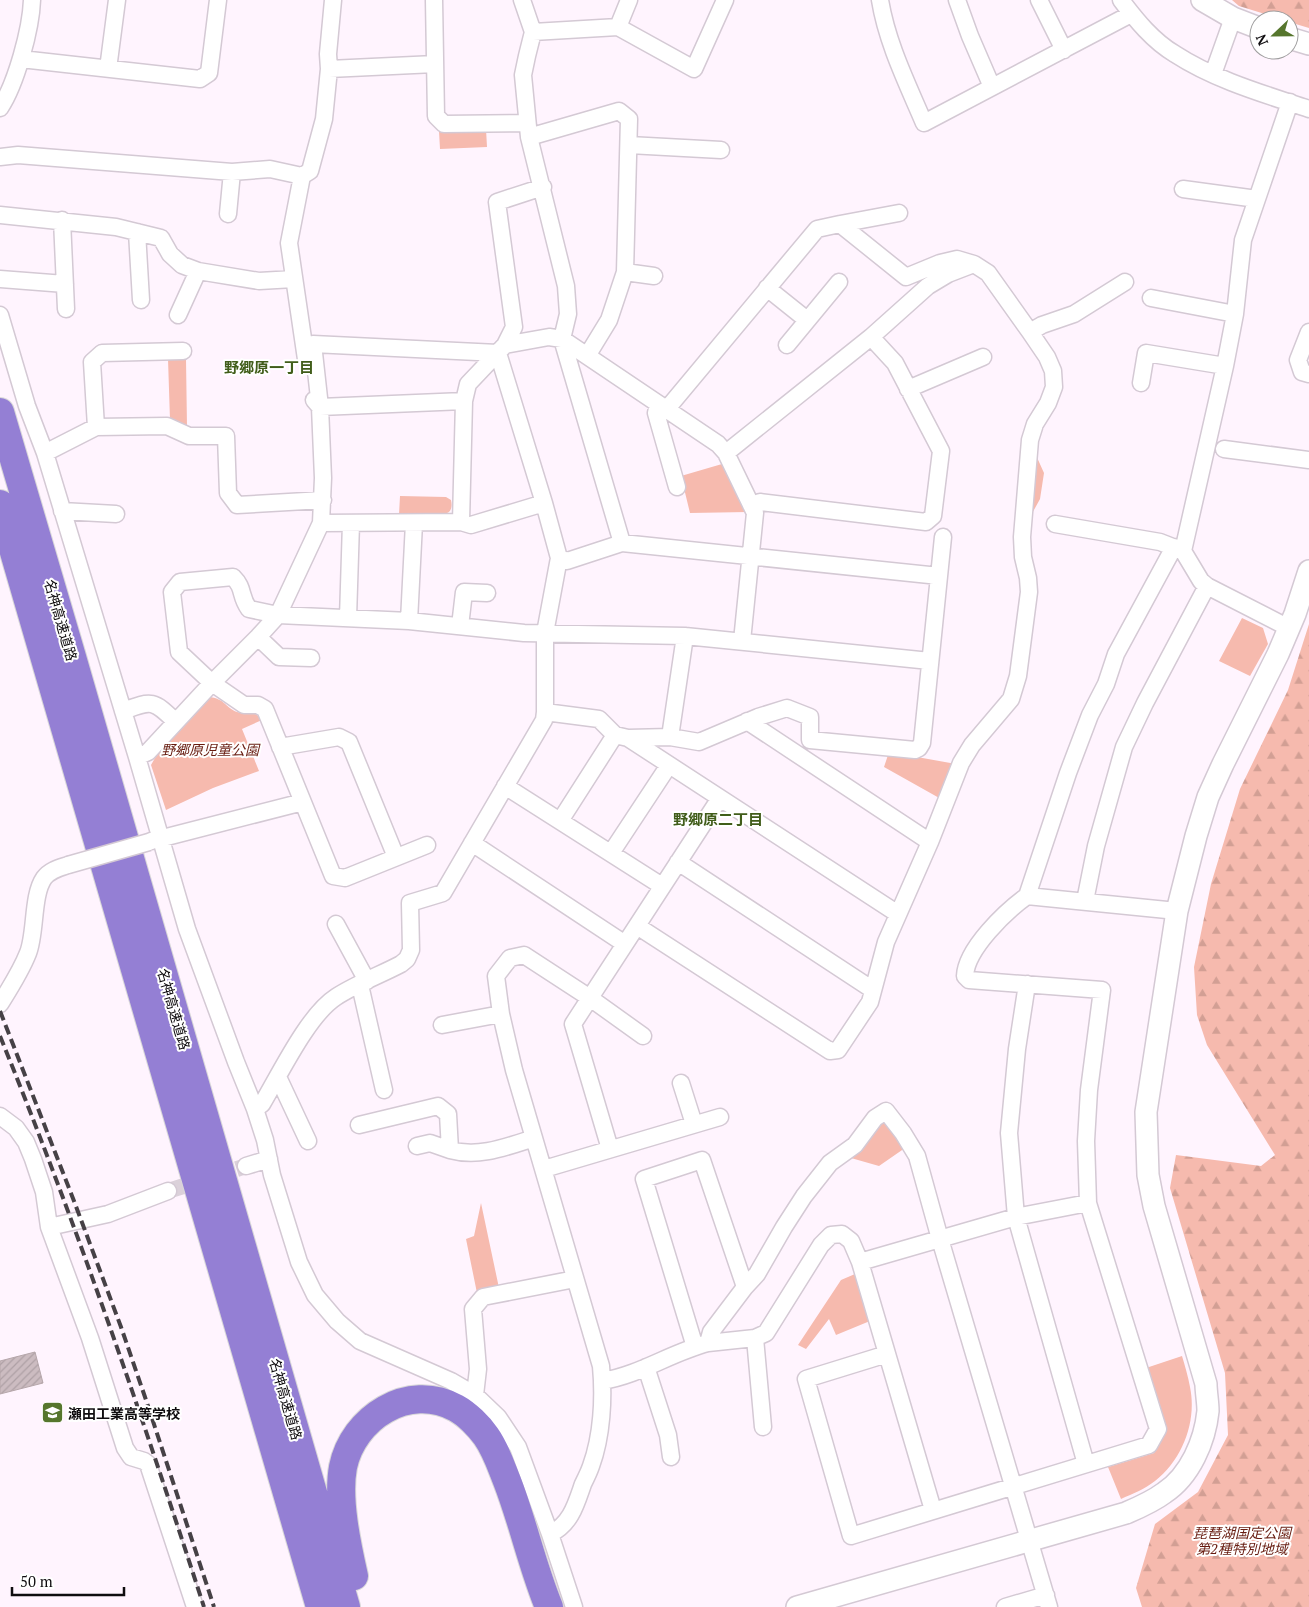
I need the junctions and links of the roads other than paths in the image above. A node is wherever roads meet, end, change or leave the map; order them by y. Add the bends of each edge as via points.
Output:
1 (32, 0) edge
2 (116, 0) edge
3 (218, 0) edge
4 (333, 0) edge
5 (434, 0) edge
6 (522, 0) edge
7 (629, 0) edge
8 (725, 0) edge
9 (880, 0) edge
10 (957, 0) edge
11 (1039, 0) edge
12 (1121, 0) edge
13 (1202, 0) edge
14 (1131, 14) junction
15 (1233, 18) junction
16 (1249, 24) edge
17 (618, 26) junction
18 (534, 32) junction
19 (1064, 50) junction
20 (21, 59) junction
21 (435, 64) junction
22 (108, 69) junction
23 (329, 69) junction
24 (1213, 74) junction
25 (992, 87) junction
26 (1290, 102) junction
27 (0, 108) edge
28 (1309, 109) edge
29 (528, 130) junction
30 (629, 145) junction
31 (721, 150) dead end
32 (0, 157) edge
33 (232, 172) junction
34 (302, 176) junction
35 (543, 187) junction
36 (1183, 189) dead end
37 (1257, 199) junction
38 (899, 213) dead end
39 (228, 214) dead end
40 (0, 215) edge
41 (62, 220) junction
42 (840, 224) junction
43 (136, 232) junction
44 (974, 264) junction
45 (198, 271) junction
46 (625, 272) junction
47 (654, 276) dead end
48 (0, 279) edge
49 (294, 279) junction
50 (839, 282) dead end
51 (1125, 282) dead end
52 (65, 284) junction
53 (768, 288) junction
54 (1152, 298) dead end
55 (141, 300) dead end
56 (66, 309) dead end
57 (178, 314) dead end
58 (1235, 314) junction
59 (0, 315) edge
60 (807, 320) junction
61 (1030, 332) junction
62 (1309, 332) edge
63 (871, 337) junction
64 (562, 339) junction
65 (787, 345) dead end
66 (501, 349) junction
67 (183, 351) dead end
68 (587, 356) junction
69 (983, 357) dead end
70 (1225, 366) junction
71 (1309, 374) edge
72 (1141, 383) dead end
73 (908, 389) junction
74 (464, 402) junction
75 (320, 407) junction
76 (662, 407) junction
77 (0, 412) edge
78 (96, 427) junction
79 (1224, 449) dead end
80 (45, 453) junction
81 (726, 453) junction
82 (1309, 460) edge
83 (677, 487) dead end
84 (323, 500) junction
85 (544, 503) junction
86 (0, 504) edge
87 (751, 505) junction
88 (62, 511) junction
89 (116, 514) dead end
90 (461, 522) junction
91 (321, 523) junction
92 (414, 523) junction
93 (351, 524) junction
94 (1055, 524) dead end
95 (943, 537) dead end
96 (622, 543) junction
97 (1178, 549) junction
98 (750, 556) junction
99 (559, 558) junction
100 (1309, 571) edge
101 (939, 576) junction
102 (1207, 586) junction
103 (487, 593) dead end
104 (278, 614) junction
105 (348, 618) junction
106 (409, 621) junction
107 (460, 626) junction
108 (1290, 628) junction
109 (545, 633) junction
110 (685, 636) junction
111 (258, 637) junction
112 (742, 641) junction
113 (311, 658) dead end
114 (930, 661) junction
115 (212, 683) junction
116 (123, 711) junction
117 (545, 712) junction
118 (747, 721) junction
119 (176, 722) junction
120 (621, 736) junction
121 (670, 737) junction
122 (280, 747) junction
123 (137, 757) junction
124 (669, 765) junction
125 (505, 786) junction
126 (720, 798) junction
127 (303, 802) junction
128 (560, 820) junction
129 (154, 840) junction
130 (930, 842) junction
131 (427, 844) dead end
132 (472, 844) junction
133 (611, 853) junction
134 (396, 857) junction
135 (678, 862) junction
136 (662, 886) junction
137 (1027, 896) junction
138 (1086, 901) junction
139 (1177, 911) junction
140 (898, 914) junction
141 (336, 924) dead end
142 (637, 926) junction
143 (625, 944) junction
144 (364, 983) junction
145 (1027, 984) junction
146 (873, 990) junction
147 (590, 998) junction
148 (0, 1004) edge
149 (501, 1014) junction
150 (442, 1025) dead end
151 (643, 1036) dead end
152 (278, 1077) junction
153 (681, 1083) dead end
154 (384, 1090) dead end
155 (255, 1109) junction
156 (0, 1116) edge
157 (720, 1117) dead end
158 (694, 1124) junction
159 (360, 1125) dead end
160 (534, 1138) junction
161 (308, 1141) dead end
162 (417, 1146) dead end
163 (450, 1150) junction
164 (610, 1150) junction
165 (269, 1159) junction
166 (246, 1166) tunnel mouth
167 (544, 1169) junction
168 (168, 1191) tunnel mouth
169 (1088, 1203) junction
170 (1016, 1217) junction
171 (49, 1227) junction
172 (940, 1239) junction
173 (860, 1262) junction
174 (575, 1279) junction
175 (745, 1287) junction
176 (755, 1338) junction
177 (702, 1345) junction
178 (887, 1354) junction
179 (646, 1367) junction
180 (602, 1382) junction
181 (474, 1395) junction
182 (763, 1427) dead end
183 (671, 1457) dead end
184 (1086, 1464) junction
185 (1013, 1486) junction
186 (933, 1510) junction
187 (550, 1534) junction
188 (1030, 1541) junction
189 (1048, 1601) edge
190 (546, 1603) edge
191 (194, 1607) edge
192 (320, 1607) edge
193 (346, 1607) edge
194 (362, 1607) edge
195 (574, 1607) edge
196 (797, 1607) edge
197 (1005, 1607) edge

1 - 20 street
2 - 22 street
3 - 22 street via 209,73 200,79
4 - 23 street
5 - 21 street
6 - 18 street
7 - 17 street
8 - 17 street via 694,70
9 - 25 street via 882,16 924,123
10 - 25 street
11 - 19 street
12 - 14 street
13 - 15 street
14 - 19 street
14 - 24 street via 1174,54
15 - 16 street
15 - 24 street
17 - 18 street
18 - 29 street via 524,75
19 - 25 street
20 - 22 street
20 - 27 street via 8,96
21 - 23 street
21 - 29 street via 436,116 444,124
23 - 34 street via 324,119 310,171
24 - 26 street
26 - 28 street
26 - 37 street
29 - 30 street via 618,111 630,119
29 - 35 street
30 - 31 street
30 - 46 street
32 - 33 street via 18,155
33 - 34 street via 270,169
33 - 39 street
34 - 49 street via 289,243
35 - 64 street via 566,286 568,314
35 - 66 street via 497,202 514,327
36 - 37 street
37 - 58 street via 1243,240
38 - 42 street
40 - 41 street
41 - 43 street
41 - 52 street
42 - 44 street via 906,277 957,259
42 - 53 street via 817,229
43 - 45 street via 161,238 170,254 182,265
43 - 55 street
44 - 61 street via 988,273
44 - 63 street via 928,286
45 - 49 street via 259,282
45 - 57 street
46 - 47 street
46 - 68 street via 609,320
48 - 52 street
49 - 75 street via 312,398
50 - 60 street
51 - 61 street via 1074,314
52 - 56 street
53 - 60 street
53 - 76 street
54 - 58 street
58 - 70 street
59 - 80 street via 27,406
60 - 65 street
61 - 130 street via 1054,371 1054,388 1030,440 1022,537 1029,592 1018,676 1011,699 972,745 962,763 960,782
62 - 71 street via 1298,360 1302,372
63 - 73 street via 895,363
63 - 81 street
64 - 66 street via 549,337
64 - 68 street
64 - 96 street
66 - 74 street via 468,384
66 - 75 street via 313,344
66 - 85 street
67 - 78 street via 102,353 92,362
68 - 76 street
69 - 73 street
70 - 72 street via 1146,353
70 - 97 street
73 - 87 street via 941,451 933,516 926,522 760,502
74 - 75 street
74 - 90 street
75 - 84 street
76 - 81 street via 718,444
76 - 83 street via 656,413
77 - 193 highway, 名神高速道路
78 - 80 street
78 - 84 street via 167,426 189,436 226,436 228,493 237,505
79 - 82 street
80 - 88 street
81 - 87 street
84 - 91 street
85 - 90 street via 471,525
85 - 99 street
86 - 192 highway, 名神高速道路
87 - 98 street via 755,513
88 - 89 street
88 - 116 street
90 - 92 street
91 - 93 street
91 - 104 street
92 - 93 street
92 - 106 street
93 - 105 street
94 - 97 street via 1160,542
95 - 101 street
96 - 98 street
96 - 99 street via 567,561
97 - 102 street
97 - 137 street via 1116,654 1068,772
98 - 101 street
98 - 112 street
99 - 109 street
100 - 108 street
101 - 114 street
102 - 108 street
102 - 138 street via 1124,747 1096,846
103 - 107 street via 464,592
104 - 105 street
104 - 111 street
104 - 115 street via 249,609 242,600 241,584 234,576 180,582 172,592 179,652
105 - 106 street
106 - 107 street
107 - 109 street
108 - 139 street via 1208,797
109 - 110 street
109 - 117 street
110 - 112 street
110 - 121 street
111 - 113 street via 279,657
111 - 115 street
112 - 114 street
114 - 118 street via 922,743 914,750 810,740 810,717 787,708
115 - 119 street
115 - 122 street via 244,705 258,705 265,709
116 - 119 street via 145,703 159,706
116 - 123 street
117 - 120 street via 599,719
117 - 125 street via 544,720
118 - 121 street via 699,742
118 - 130 street
119 - 123 street via 148,752
120 - 121 street
120 - 124 street
120 - 128 street
122 - 127 street
122 - 134 street via 339,738 349,742
123 - 129 street
124 - 126 street
124 - 133 street
125 - 128 street
125 - 132 street
126 - 135 street
126 - 140 street
127 - 129 street
127 - 134 street via 333,876 345,878
128 - 133 street
129 - 148 street, bridge via 55,869 44,878 36,907 32,942
129 - 155 street
130 - 140 street
131 - 134 street
132 - 143 street
132 - 144 street via 443,893 410,903 411,950 407,958
133 - 136 street
135 - 136 street
135 - 146 street
136 - 142 street
137 - 138 street
137 - 145 street via 1010,908 988,932 965,970 969,980
138 - 139 street
139 - 188 street via 1148,1094 1146,1145 1154,1206 1206,1384 1208,1410 1203,1438 1179,1479 1148,1503 1126,1513
140 - 146 street via 886,942
141 - 144 street
142 - 143 street
142 - 146 street via 830,1051 838,1050 870,1002
143 - 147 street
144 - 152 street via 335,998 314,1018
144 - 154 street
145 - 169 street via 1102,990 1089,1090 1086,1141
145 - 170 street via 1017,1049 1010,1133
147 - 149 street via 524,955 510,958 496,976
147 - 151 street
147 - 164 street via 573,1024
149 - 150 street
149 - 160 street
152 - 155 street via 262,1104
152 - 161 street
153 - 158 street
155 - 165 street
156 - 171 street via 16,1128 34,1159 44,1192
157 - 158 street
158 - 164 street
159 - 163 street via 438,1106 448,1114
160 - 163 street via 490,1152
160 - 167 street
162 - 163 street via 430,1144
164 - 167 street
165 - 166 street
165 - 181 street via 299,1262 315,1295 337,1321 360,1340 451,1381
167 - 174 street
168 - 171 street via 108,1214
169 - 170 street
169 - 184 street via 1158,1429 1149,1445
170 - 172 street
170 - 184 street
171 - 191 street via 90,1338 125,1448 131,1456 148,1464
172 - 173 street
172 - 175 street via 917,1156 886,1111 875,1118 855,1145 830,1163 804,1196 757,1274
172 - 185 street
173 - 176 street via 851,1241 842,1234 831,1235 821,1245 766,1333
173 - 178 street
174 - 180 street via 601,1366
174 - 181 street via 483,1297 473,1309 478,1369
175 - 177 street
175 - 177 street via 702,1160 644,1179
176 - 177 street
176 - 182 street
177 - 179 street
178 - 186 street
178 - 186 street via 806,1379 852,1536
179 - 180 street
179 - 183 street via 668,1435
180 - 187 street via 598,1440 591,1467 573,1512 559,1530
181 - 187 street via 498,1416 518,1447
184 - 185 street
185 - 186 street
185 - 188 street
187 - 195 street
188 - 189 street
188 - 196 street
189 - 197 street
190 - 194 highway via 513,1498 496,1452 486,1436 456,1408 417,1400 382,1411 367,1422 350,1444 343,1468 342,1500 347,1544

